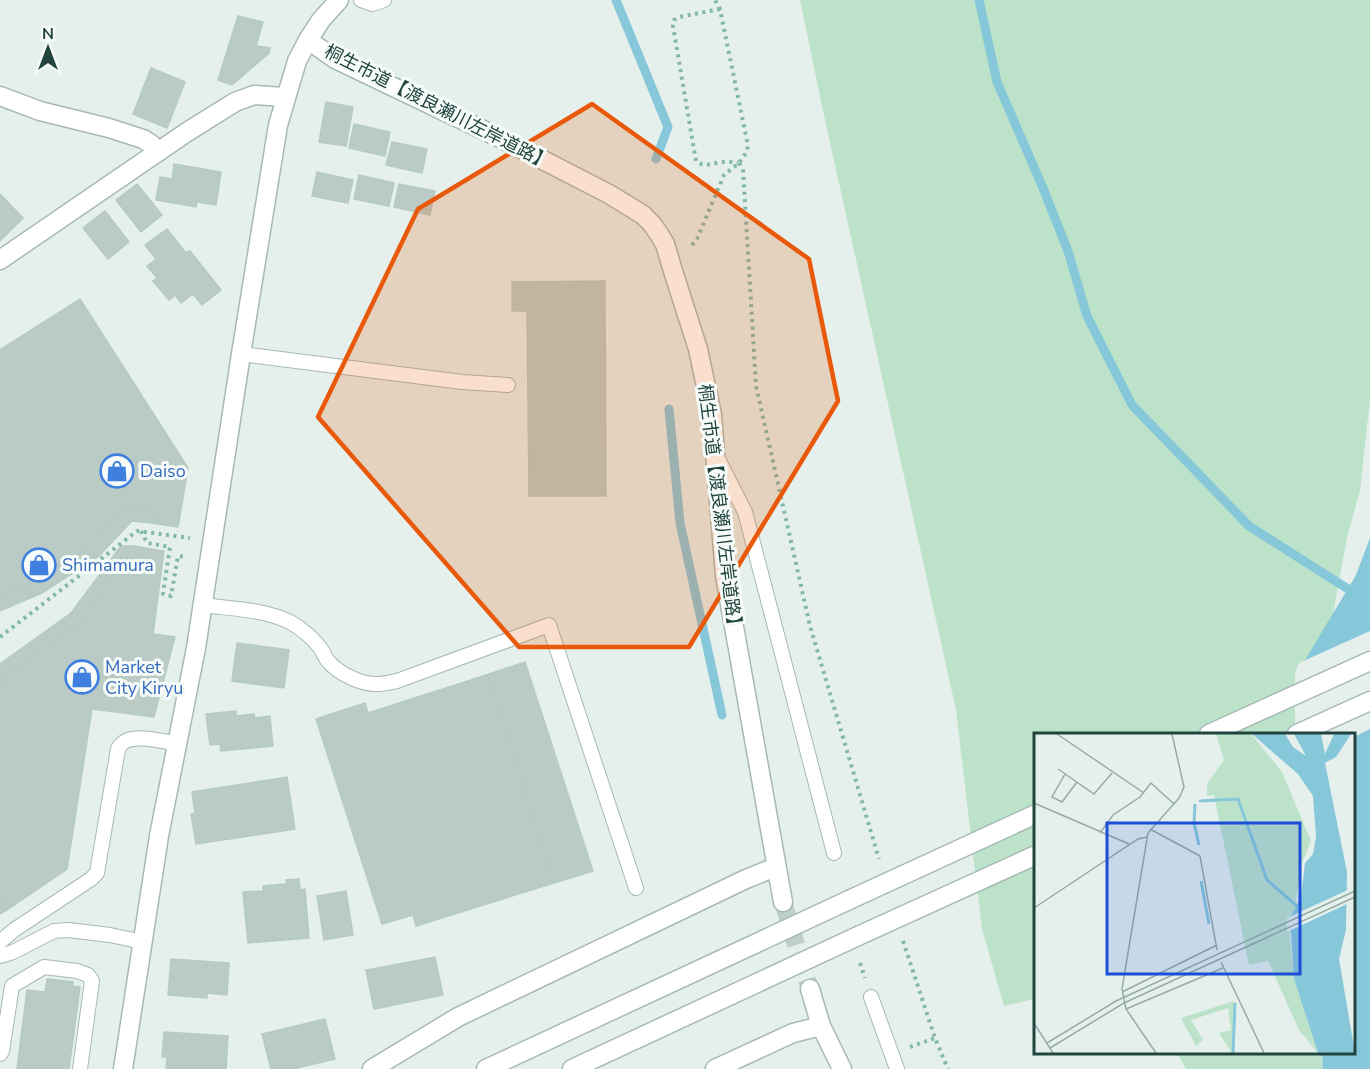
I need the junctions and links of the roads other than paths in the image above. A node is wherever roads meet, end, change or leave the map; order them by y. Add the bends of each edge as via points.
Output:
1 (339, 0) edge
2 (361, 0) edge
3 (384, 0) edge
4 (308, 40) junction
5 (0, 96) edge
6 (285, 97) junction
7 (159, 152) junction
8 (0, 260) edge
9 (241, 354) junction
10 (508, 385) dead end
11 (716, 455) junction
12 (203, 605) junction
13 (1370, 661) edge
14 (1370, 701) edge
15 (1213, 733) edge
16 (1301, 733) edge
17 (178, 744) junction
18 (1034, 814) edge
19 (834, 853) dead end
20 (1034, 855) edge
21 (776, 867) junction
22 (636, 888) dead end
23 (783, 902) tunnel mouth
24 (0, 942) edge
25 (142, 942) junction
26 (0, 956) edge
27 (810, 989) tunnel mouth
28 (871, 997) dead end
29 (821, 1026) junction
30 (0, 1054) edge
31 (80, 1069) edge
32 (123, 1069) edge
33 (372, 1069) edge
34 (486, 1069) edge
35 (572, 1069) edge
36 (715, 1069) edge
37 (842, 1069) edge
38 (897, 1069) edge

1 - 4 street
2 - 3 lane via 372,4
4 - 6 street
4 - 11 street, 桐生市道【渡良瀬川左岸道路】 via 334,59 609,194 652,224 664,244 698,349
5 - 7 street via 143,139
6 - 7 street via 254,95 235,102
6 - 9 street
7 - 8 street
9 - 10 lane
9 - 12 street
11 - 19 lane via 745,512
11 - 21 street, 桐生市道【渡良瀬川左岸道路】 via 725,576
12 - 17 street
12 - 22 lane via 273,615 292,624 321,648 335,668 376,684 397,681 549,625
13 - 15 street
14 - 16 street
17 - 24 lane via 144,739 124,742 118,749 97,873
17 - 25 street
18 - 34 street, bridge
20 - 35 street, bridge
21 - 23 street, 桐生市道【渡良瀬川左岸道路】
21 - 33 street via 458,1017
25 - 26 lane via 54,931
25 - 32 street
27 - 29 street
28 - 38 lane
29 - 36 street via 793,1033
29 - 37 street
30 - 31 lane via 12,986 44,967 77,971 92,981

